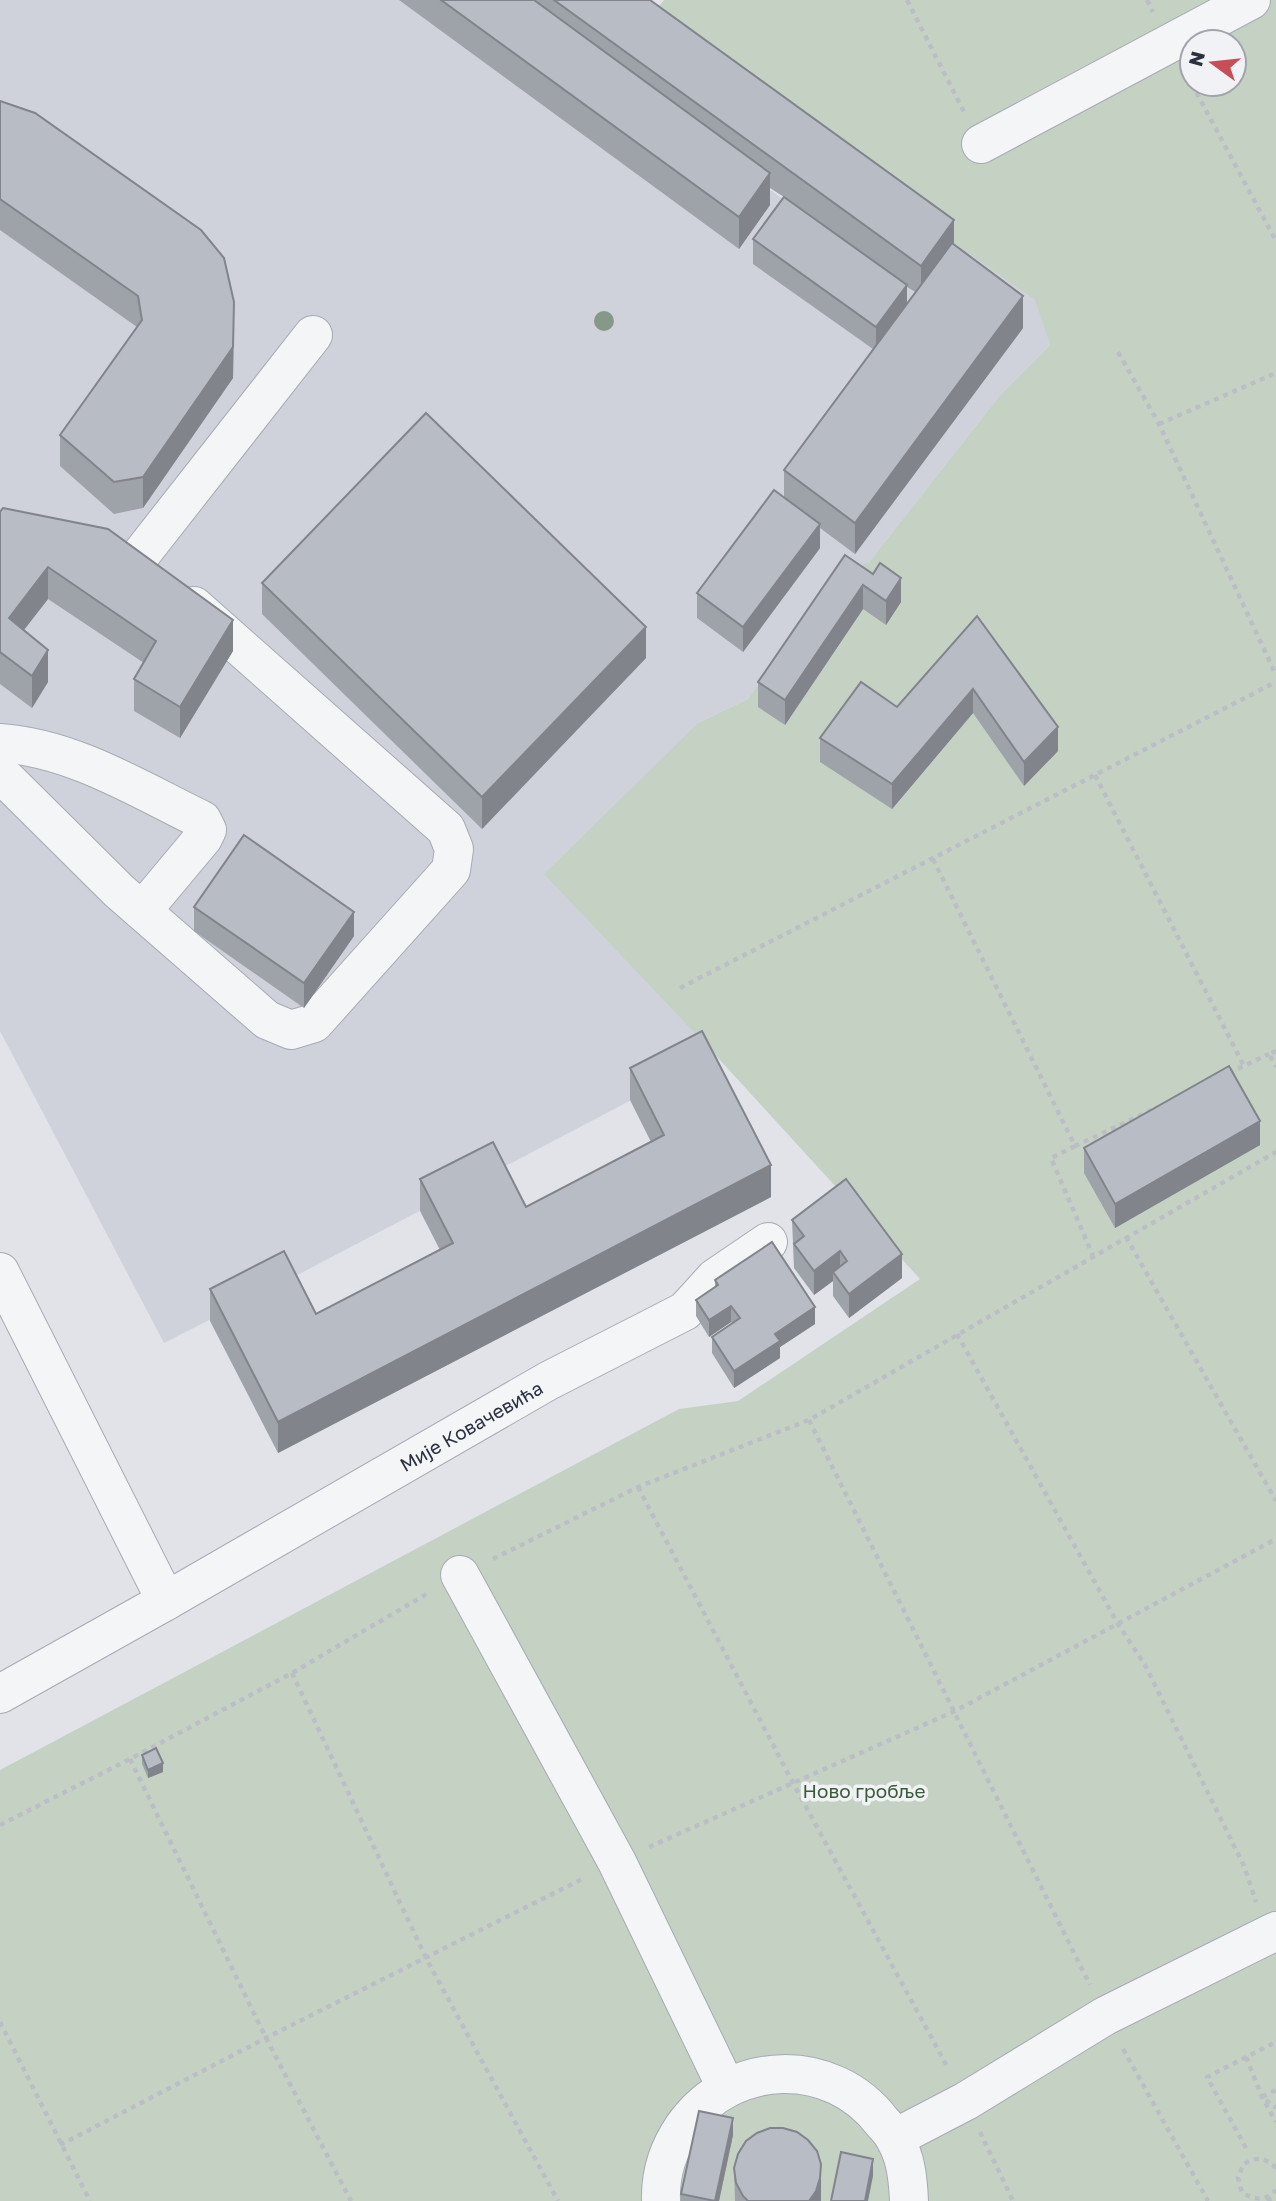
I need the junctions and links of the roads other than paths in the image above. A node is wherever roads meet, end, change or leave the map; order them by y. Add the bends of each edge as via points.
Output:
1 (1251, 0) edge
2 (981, 144) road end
3 (313, 335) dead end
4 (101, 545) edge
5 (139, 557) junction
6 (0, 743) edge
7 (0, 773) edge
8 (142, 911) junction
9 (768, 1242) edge
10 (0, 1272) edge
11 (460, 1575) road end
12 (166, 1601) junction
13 (0, 1694) edge
14 (1272, 1933) edge
15 (726, 2087) junction
16 (895, 2138) junction
17 (661, 2201) edge
18 (909, 2201) edge

1 - 2 street
3 - 5 street
4 - 5 street
5 - 8 street via 446,829 454,849 451,870 314,1023 291,1030 267,1020
6 - 8 street via 78,760 202,820 207,830 203,838
7 - 8 street
9 - 12 street, Мије Ковачевића via 715,1278 685,1311 548,1381
10 - 12 street
11 - 15 street via 617,1862
12 - 13 street, Мије Ковачевића
14 - 16 street via 1105,2016 966,2101
15 - 16 street via 763,2075 802,2074 827,2081 871,2107
15 - 17 street via 694,2112 671,2145 660,2183
16 - 18 street via 908,2175

